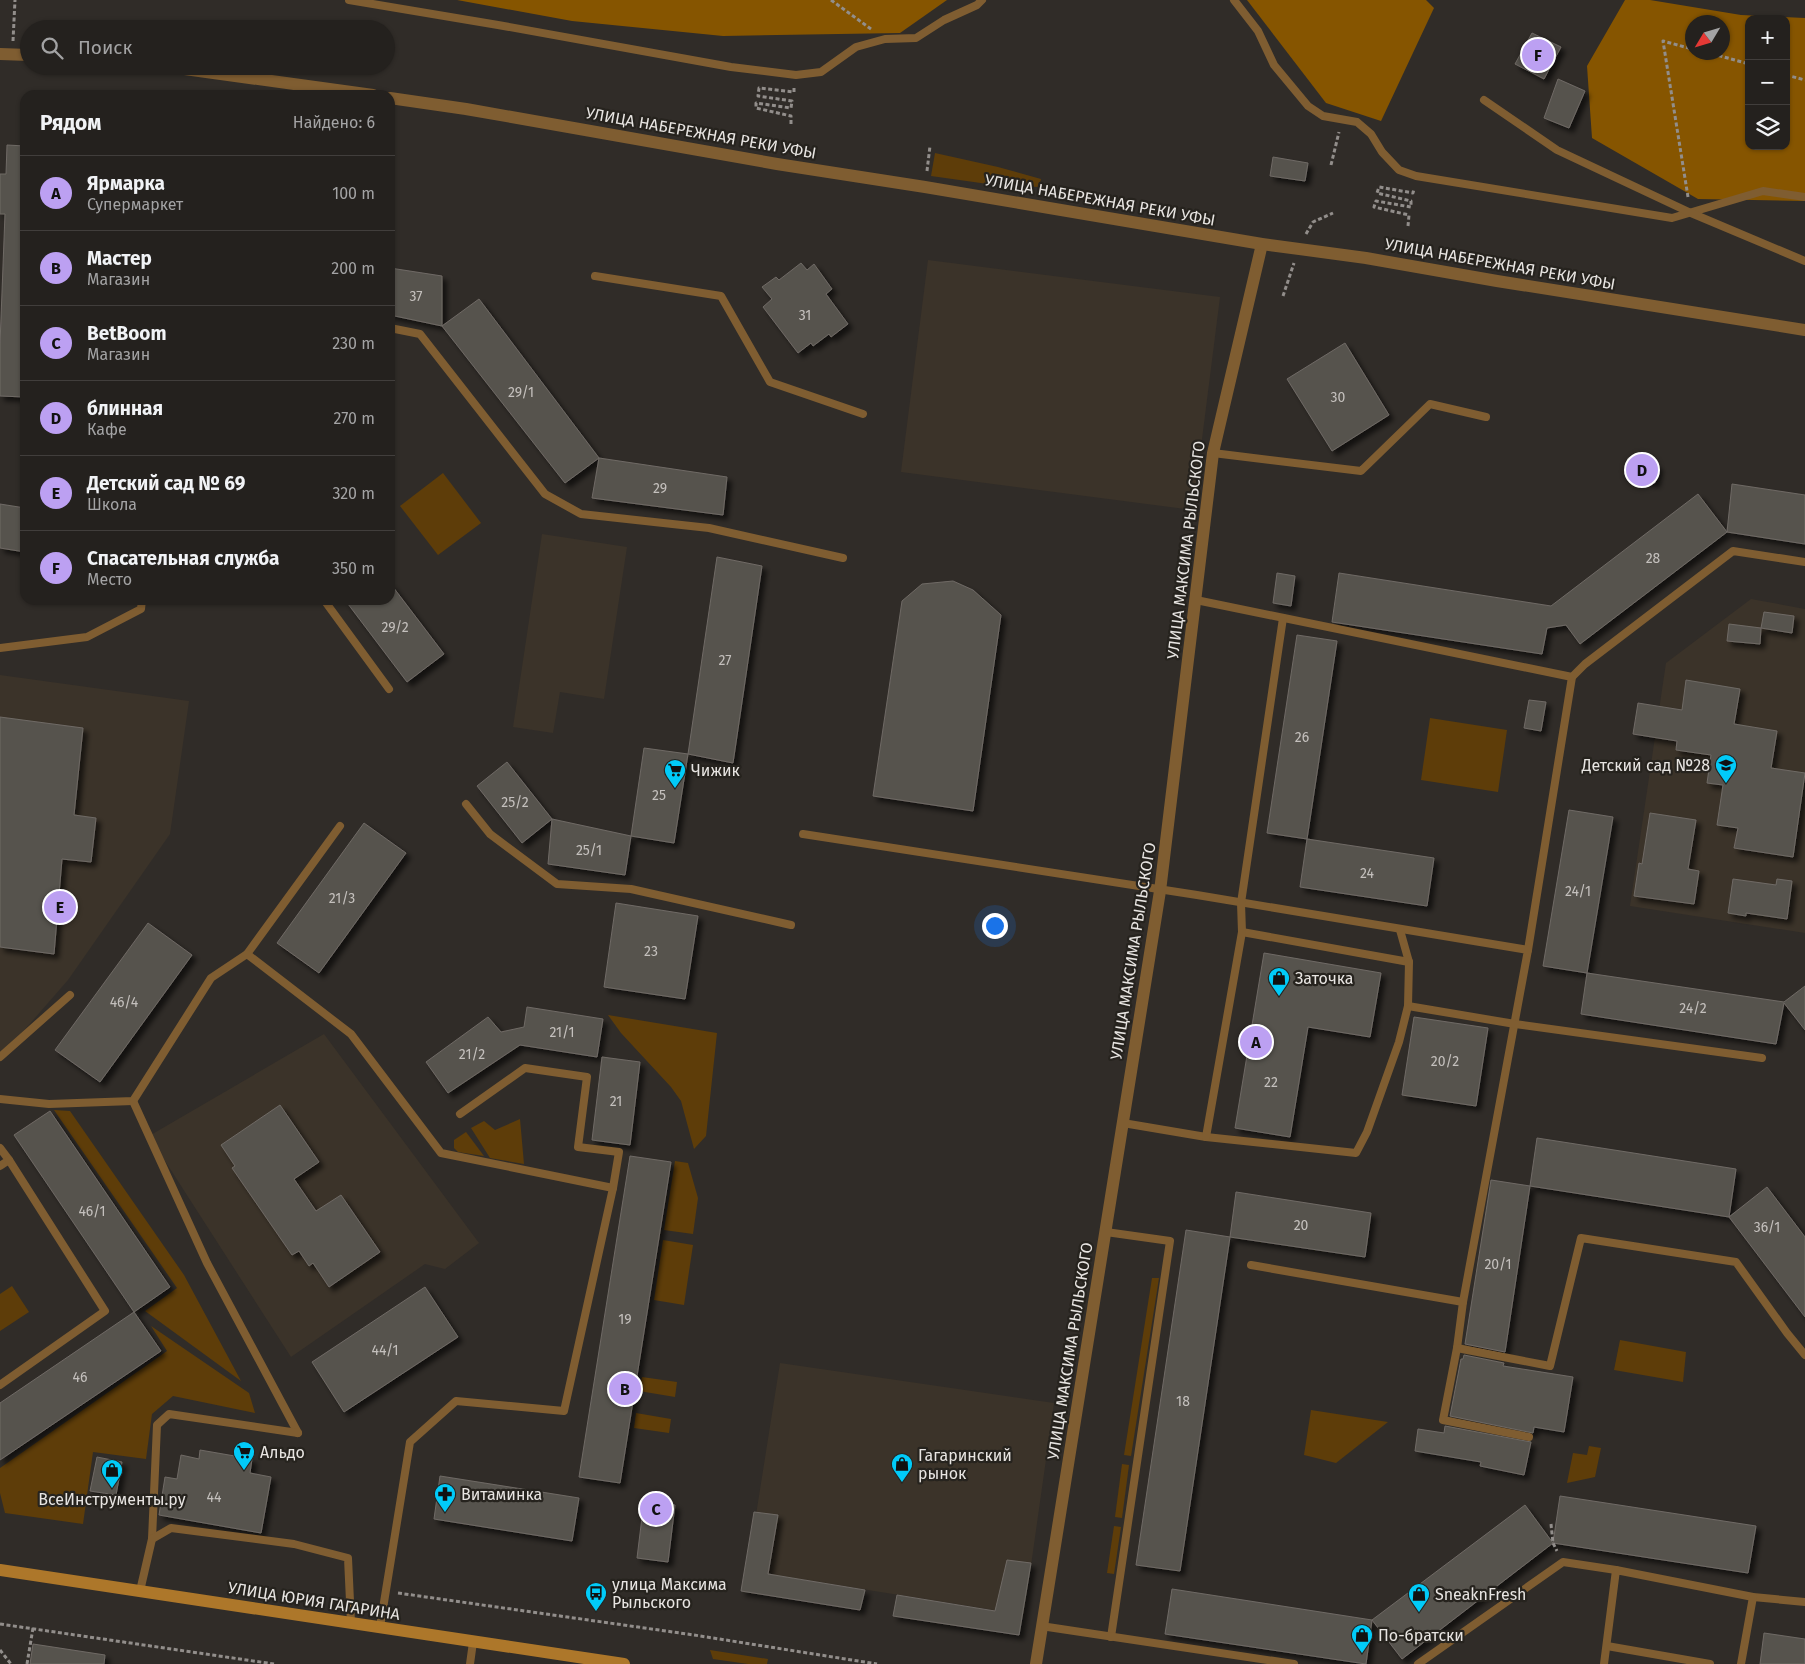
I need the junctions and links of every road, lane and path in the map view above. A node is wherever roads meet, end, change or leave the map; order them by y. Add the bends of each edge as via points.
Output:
1 (15, 0) edge
2 (348, 0) edge
3 (831, 0) edge
4 (982, 0) edge
5 (1234, 0) edge
6 (885, 39) junction
7 (1685, 47) edge
8 (6, 54) edge
9 (20, 55) edge
10 (1730, 59) edge
11 (1745, 63) edge
12 (228, 75) edge
13 (1790, 76) edge
14 (1805, 80) edge
15 (795, 81) dead end
16 (337, 90) edge
17 (395, 99) edge
18 (1484, 100) dead end
19 (791, 124) dead end
20 (1340, 126) dead end
21 (930, 146) dead end
22 (1331, 166) dead end
23 (1415, 183) dead end
24 (925, 187) junction
25 (1805, 197) edge
26 (1691, 213) junction
27 (1408, 226) dead end
28 (1262, 244) junction
29 (1805, 261) edge
30 (596, 276) dead end
31 (395, 329) edge
32 (1805, 330) edge
33 (863, 414) dead end
34 (1486, 417) dead end
35 (1213, 453) junction
36 (843, 558) dead end
37 (1805, 562) edge
38 (1196, 600) junction
39 (141, 605) edge
40 (328, 605) edge
41 (1283, 618) junction
42 (0, 648) edge
43 (1572, 677) junction
44 (389, 689) dead end
45 (466, 804) dead end
46 (340, 826) dead end
47 (803, 834) dead end
48 (1160, 891) junction
49 (1240, 903) junction
50 (791, 925) dead end
51 (1400, 930) junction
52 (1242, 932) junction
53 (1528, 950) junction
54 (247, 954) junction
55 (1409, 962) junction
56 (70, 995) dead end
57 (1408, 1006) junction
58 (1515, 1024) junction
59 (0, 1057) edge
60 (1762, 1058) dead end
61 (0, 1099) edge
62 (133, 1101) junction
63 (460, 1114) dead end
64 (1123, 1123) junction
65 (1206, 1137) junction
66 (0, 1148) edge
67 (9, 1160) junction
68 (0, 1166) edge
69 (613, 1188) junction
70 (1106, 1232) junction
71 (1252, 1265) dead end
72 (1463, 1302) junction
73 (1457, 1348) junction
74 (1805, 1355) edge
75 (0, 1384) edge
76 (1529, 1437) dead end
77 (1551, 1524) dead end
78 (152, 1539) junction
79 (1563, 1562) junction
80 (0, 1570) edge
81 (1616, 1570) junction
82 (140, 1591) junction
83 (386, 1592) junction
84 (1753, 1597) junction
85 (1805, 1602) edge
86 (351, 1623) junction
87 (0, 1624) edge
88 (1041, 1626) junction
89 (380, 1627) junction
90 (33, 1628) junction
91 (1111, 1637) junction
92 (474, 1642) junction
93 (1607, 1646) junction
94 (0, 1650) edge
95 (11, 1664) edge
96 (27, 1664) edge
97 (274, 1664) edge
98 (470, 1664) edge
99 (624, 1664) edge
100 (877, 1664) edge
101 (1036, 1664) edge
102 (1294, 1664) edge
103 (1418, 1664) edge
104 (1604, 1664) edge
105 (1710, 1664) edge
106 (1741, 1664) edge

1 - 8 path
2 - 6 lane via 652,54 796,75 821,72 856,47
3 - 6 path
4 - 6 lane via 916,38
5 - 26 lane via 1258,31 1274,65 1308,106 1323,116 1357,122 1371,134 1399,170 1416,176 1672,218
7 - 26 path via 1663,41
8 - 9 street
10 - 11 path
12 - 16 street
13 - 14 path
15 - 19 path via 794,92 759,88 758,96 792,101 791,108 756,103 756,108 791,116
17 - 24 street, УЛИЦА НАБЕРЕЖНАЯ РЕКИ УФЫ
18 - 26 lane via 1557,150
20 - 22 path
21 - 24 path
23 - 27 path via 1413,193 1379,187 1377,194 1412,201 1411,207 1376,201 1374,207 1410,215
24 - 28 street, УЛИЦА НАБЕРЕЖНАЯ РЕКИ УФЫ
25 - 26 lane via 1763,192
26 - 29 lane
28 - 32 street, УЛИЦА НАБЕРЕЖНАЯ РЕКИ УФЫ
28 - 35 street, УЛИЦА МАКСИМА РЫЛЬСКОГО
30 - 33 lane via 720,296 770,382
31 - 36 lane via 420,334 545,494 581,514 709,528
34 - 35 lane via 1430,404 1361,472
35 - 38 street, УЛИЦА МАКСИМА РЫЛЬСКОГО
37 - 43 lane via 1733,551
38 - 41 lane
38 - 48 street, УЛИЦА МАКСИМА РЫЛЬСКОГО
39 - 42 lane via 141,609 87,637
40 - 44 lane
41 - 43 lane
41 - 49 lane
43 - 53 lane
45 - 50 lane via 490,834 556,884 631,889
46 - 54 lane
47 - 48 lane
48 - 49 lane
48 - 64 street, УЛИЦА МАКСИМА РЫЛЬСКОГО
49 - 51 lane
49 - 52 lane
51 - 53 lane
51 - 55 lane
52 - 55 lane
52 - 65 lane
53 - 58 lane
54 - 62 lane via 210,978
54 - 69 lane via 351,1034 441,1153
55 - 57 lane
56 - 59 lane
57 - 58 lane
57 - 65 lane via 1399,1042 1367,1132 1356,1153
58 - 60 lane
58 - 72 lane
61 - 62 lane via 50,1104
62 - 78 lane via 207,1263 298,1433 169,1414 157,1425
63 - 69 lane via 525,1068 587,1077 578,1147 619,1152
64 - 65 lane
64 - 70 street, УЛИЦА МАКСИМА РЫЛЬСКОГО
66 - 67 lane
67 - 68 lane
67 - 75 lane via 105,1311
69 - 83 lane via 564,1411 456,1401 410,1442
70 - 88 street, УЛИЦА МАКСИМА РЫЛЬСКОГО
70 - 91 lane via 1170,1241
71 - 72 lane
72 - 73 lane
73 - 74 lane via 1550,1366 1581,1238 1736,1262
73 - 76 lane via 1443,1420
77 - 79 path via 1553,1543
78 - 82 lane
78 - 86 lane via 171,1528 294,1544 348,1558
79 - 81 lane
79 - 103 lane
80 - 82 main road, УЛИЦА ЮРИЯ ГАГАРИНА
81 - 84 lane
81 - 93 lane
82 - 86 main road, УЛИЦА ЮРИЯ ГАГАРИНА
83 - 89 lane
83 - 100 path
84 - 85 lane
84 - 106 lane
86 - 89 main road, УЛИЦА ЮРИЯ ГАГАРИНА
87 - 90 path
88 - 91 lane
88 - 101 street, УЛИЦА МАКСИМА РЫЛЬСКОГО
89 - 92 main road, УЛИЦА ЮРИЯ ГАГАРИНА
90 - 96 path
90 - 97 path
91 - 102 lane
92 - 98 lane
92 - 99 main road, УЛИЦА ЮРИЯ ГАГАРИНА
93 - 104 lane
93 - 105 lane
94 - 95 path

